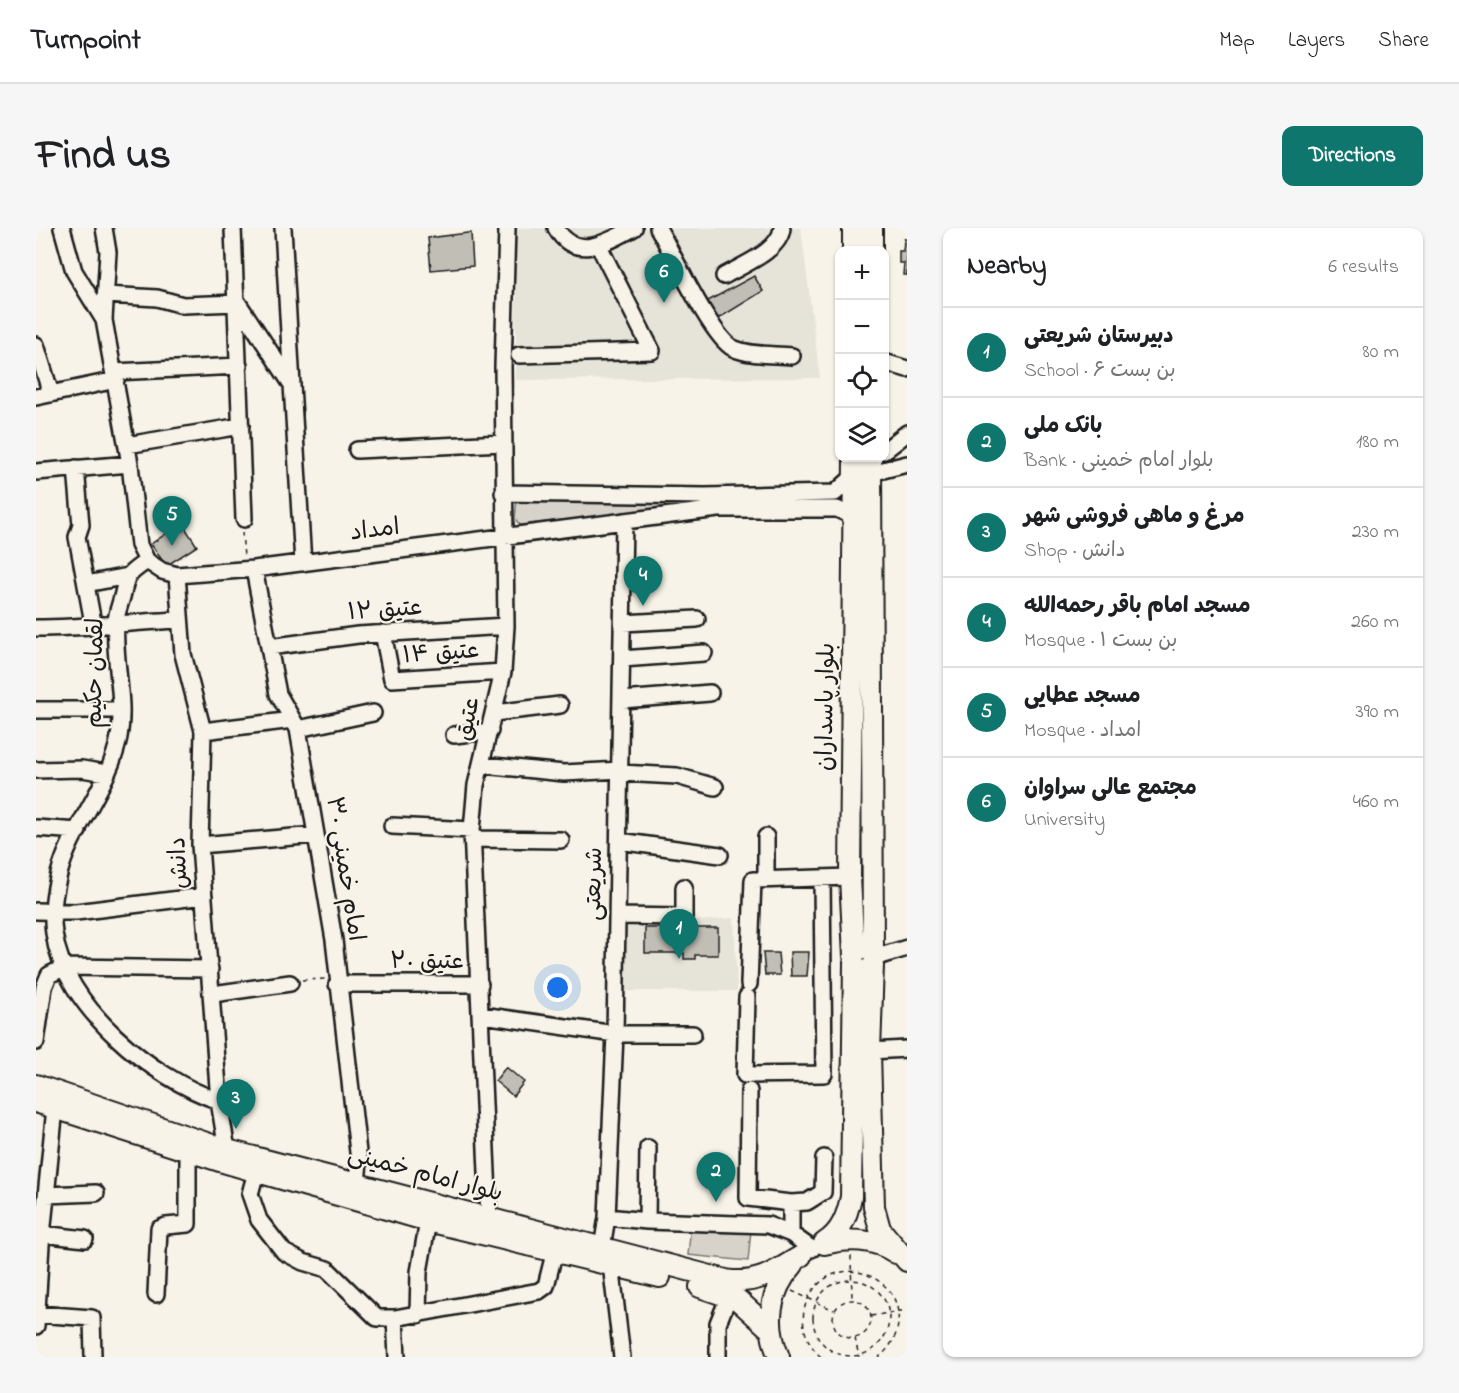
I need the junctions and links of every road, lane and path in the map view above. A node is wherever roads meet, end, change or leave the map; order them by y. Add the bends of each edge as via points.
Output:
1 (62, 228) edge
2 (104, 228) edge
3 (233, 228) edge
4 (283, 228) edge
5 (507, 228) edge
6 (556, 228) edge
7 (634, 228) edge
8 (658, 228) edge
9 (782, 228) edge
10 (853, 228) edge
11 (872, 228) edge
12 (599, 246) junction
13 (852, 246) edge
14 (872, 246) edge
15 (724, 276) dead end
16 (106, 295) junction
17 (238, 303) junction
18 (104, 320) junction
19 (36, 345) edge
20 (519, 355) dead end
21 (792, 356) dead end
22 (889, 363) edge
23 (240, 366) junction
24 (907, 369) edge
25 (115, 376) junction
26 (292, 385) junction
27 (44, 396) edge
28 (241, 426) junction
29 (907, 433) edge
30 (503, 443) junction
31 (127, 444) junction
32 (889, 448) edge
33 (357, 450) dead end
34 (130, 464) junction
35 (866, 464) edge
36 (907, 464) edge
37 (76, 468) junction
38 (36, 472) edge
39 (503, 494) junction
40 (705, 503) junction
41 (854, 517) junction
42 (244, 519) joint
43 (624, 521) junction
44 (505, 537) junction
45 (147, 561) junction
46 (303, 563) junction
47 (250, 570) junction
48 (177, 575) junction
49 (128, 576) junction
50 (86, 584) junction
51 (697, 619) dead end
52 (179, 620) junction
53 (116, 623) junction
54 (623, 623) junction
55 (506, 626) junction
56 (36, 628) edge
57 (94, 628) junction
58 (383, 633) junction
59 (269, 647) junction
60 (704, 653) dead end
61 (622, 659) junction
62 (503, 672) junction
63 (710, 693) dead end
64 (622, 700) junction
65 (560, 705) dead end
66 (119, 710) junction
67 (36, 711) edge
68 (373, 713) dead end
69 (494, 713) junction
70 (296, 724) junction
71 (490, 731) junction
72 (203, 732) junction
73 (453, 735) dead end
74 (483, 765) junction
75 (36, 770) edge
76 (620, 771) junction
77 (106, 772) junction
78 (715, 787) dead end
79 (392, 826) dead end
80 (36, 828) edge
81 (78, 831) junction
82 (472, 834) junction
83 (316, 835) junction
84 (765, 837) dead end
85 (561, 840) dead end
86 (619, 841) junction
87 (200, 845) junction
88 (720, 855) dead end
89 (850, 877) junction
90 (822, 878) junction
91 (766, 879) junction
92 (684, 887) dead end
93 (204, 897) junction
94 (36, 911) edge
95 (52, 912) junction
96 (617, 916) junction
97 (907, 948) edge
98 (866, 959) junction
99 (65, 967) junction
100 (210, 969) junction
101 (337, 981) junction
102 (290, 983) joint
103 (480, 984) junction
104 (213, 994) junction
105 (482, 1015) junction
106 (615, 1034) junction
107 (693, 1034) dead end
108 (36, 1042) edge
109 (907, 1049) edge
110 (870, 1051) junction
111 (36, 1085) edge
112 (749, 1090) dead end
113 (50, 1101) edge
114 (219, 1101) junction
115 (648, 1148) dead end
116 (227, 1150) junction
117 (188, 1151) junction
118 (43, 1152) edge
119 (824, 1158) dead end
120 (256, 1172) junction
121 (357, 1184) junction
122 (96, 1193) dead end
123 (46, 1195) junction
124 (791, 1203) junction
125 (607, 1217) junction
126 (428, 1221) junction
127 (647, 1221) junction
128 (488, 1226) junction
129 (791, 1234) junction
130 (85, 1239) dead end
131 (851, 1239) junction
132 (40, 1240) edge
133 (812, 1249) junction
134 (555, 1250) junction
135 (607, 1256) junction
136 (907, 1261) edge
137 (851, 1272) junction
138 (851, 1281) junction
139 (779, 1285) junction
140 (156, 1294) dead end
141 (729, 1296) junction
142 (808, 1298) junction
143 (852, 1300) junction
144 (817, 1302) junction
145 (907, 1310) edge
146 (835, 1311) junction
147 (898, 1311) junction
148 (889, 1313) junction
149 (417, 1315) junction
150 (870, 1316) junction
151 (395, 1318) junction
152 (36, 1320) edge
153 (771, 1330) junction
154 (854, 1337) junction
155 (93, 1356) edge
156 (859, 1356) edge
157 (397, 1357) edge
158 (621, 1357) edge
159 (718, 1357) edge
160 (779, 1357) edge
161 (821, 1357) edge
162 (879, 1357) edge

1 - 18 street via 74,271
2 - 16 street via 108,252
3 - 17 street
4 - 26 street
5 - 30 street, عتیق
6 - 12 street via 568,243 587,249
7 - 12 street
8 - 21 street via 726,343 735,349
9 - 15 street via 782,236 769,249
10 - 13 main road
11 - 14 main road
12 - 20 street via 652,351
16 - 17 street via 158,298 183,305
16 - 18 street
17 - 23 street
17 - 26 street
18 - 25 street
19 - 27 street
22 - 24 street
23 - 25 street
23 - 28 street
25 - 27 street
25 - 31 street
26 - 46 street
28 - 31 street
28 - 42 street
29 - 32 street
30 - 33 street
30 - 39 street, عتیق
31 - 34 street
34 - 37 street
34 - 45 street via 139,544
35 - 36 street, امداد
35 - 40 street, امداد via 835,493
35 - 41 main road, بلوار پاسداران
35 - 98 main road, بلوار پاسداران
37 - 38 street
37 - 50 street via 81,525 77,537
39 - 40 street, امداد
39 - 44 street, عتیق
40 - 41 street, امداد via 837,509
40 - 43 street, امداد
41 - 89 main road, بلوار پاسداران
42 - 47 path via 242,530
43 - 44 street, امداد
43 - 54 street, شریعتی
44 - 46 street, امداد
44 - 55 street, عتیق
45 - 48 street, امداد
45 - 49 street
46 - 47 street, امداد
47 - 48 street, امداد
47 - 59 street, امام خمینی ۳۰
48 - 52 street, دانش
49 - 50 street
49 - 53 street, لقمان حکیم
50 - 57 street
51 - 54 street
52 - 53 street
52 - 72 street, دانش via 183,654
53 - 57 street
53 - 66 street, لقمان حکیم
54 - 61 street, شریعتی
55 - 58 street, عتیق ۱۲
55 - 62 street, عتیق
56 - 57 street
58 - 59 street, عتیق ۱۲
58 - 62 street, عتیق ۱۴ via 392,679
59 - 70 street, امام خمینی ۳۰ via 278,694
60 - 61 street
61 - 64 street, شریعتی
62 - 69 street, عتیق
63 - 64 street
64 - 76 street, شریعتی
65 - 69 street
66 - 67 street
66 - 77 street, لقمان حکیم via 119,736
68 - 70 street
69 - 71 street, عتیق
70 - 72 street
70 - 83 street, امام خمینی ۳۰
71 - 73 street
71 - 74 street, عتیق
72 - 87 street, دانش
74 - 76 street via 564,773
74 - 82 street, عتیق via 476,785
75 - 77 street
76 - 78 street via 677,776
76 - 86 street, شریعتی
77 - 81 street, لقمان حکیم
79 - 82 street
80 - 81 street
81 - 95 street, لقمان حکیم via 59,872
82 - 85 street
82 - 103 street, عتیق
83 - 87 street
83 - 101 street, امام خمینی ۳۰
84 - 91 street
86 - 88 street
86 - 96 street, شریعتی
87 - 93 street, دانش
89 - 90 street
89 - 98 main road, بلوار پاسداران
90 - 91 street
90 - 91 street via 824,1074 745,1075 753,880
92 - 96 street via 684,917
93 - 95 street
93 - 100 street, دانش
94 - 95 street
95 - 99 street, لقمان حکیم via 54,935
96 - 106 street, شریعتی
97 - 98 street
98 - 110 main road, بلوار پاسداران
98 - 133 main road, بلوار پاسداران via 849,1206 834,1237
99 - 100 street
99 - 108 street via 49,975 44,987
99 - 114 street, لقمان حکیم via 84,999 116,1038 151,1067 194,1093
100 - 104 street, دانش
101 - 102 path
101 - 103 street, عتیق ۲۰
101 - 121 street, امام خمینی ۳۰ via 359,1161
102 - 104 street
103 - 105 street, عتیق
104 - 114 street, دانش
105 - 106 street
105 - 128 street, عتیق
106 - 107 street
106 - 125 street, شریعتی
109 - 110 street
110 - 136 main road, بلوار پاسداران via 874,1207 880,1228
111 - 113 main road, بلوار امام خمینی
112 - 124 street via 748,1198
113 - 116 main road, بلوار امام خمینی
113 - 117 main road, بلوار امام خمینی
113 - 118 street
114 - 116 street, دانش
115 - 127 street
116 - 121 main road, بلوار امام خمینی
117 - 120 main road, بلوار امام خمینی
117 - 140 street via 188,1224 159,1229
118 - 123 street
119 - 124 street via 823,1192 807,1202
120 - 126 main road, بلوار امام خمینی
120 - 151 street via 250,1194 259,1220 284,1252 327,1269 377,1318
121 - 128 main road, بلوار امام خمینی
122 - 123 street
123 - 132 street
124 - 129 street
125 - 127 street
125 - 135 street, شریعتی
126 - 128 main road, بلوار امام خمینی
126 - 149 street via 419,1272
127 - 129 street via 768,1225
128 - 134 main road, بلوار امام خمینی
128 - 135 main road, بلوار امام خمینی
129 - 133 street
130 - 132 street
131 - 133 main road
131 - 136 main road via 888,1248
131 - 137 path
132 - 152 street
133 - 135 main road, بلوار امام خمینی via 765,1278 743,1283
133 - 139 main road, بلوار پاسداران via 782,1277
134 - 135 main road, بلوار امام خمینی
134 - 149 street via 546,1286 539,1291
135 - 141 main road, بلوار امام خمینی
135 - 158 street, شریعتی
137 - 138 path
137 - 142 path via 830,1276
137 - 147 path via 873,1277 885,1286
138 - 143 path
138 - 144 path via 832,1285
138 - 148 path via 879,1292
139 - 142 path
139 - 153 main road via 772,1303
141 - 153 main road, بلوار امام خمینی
141 - 159 street via 718,1323
142 - 144 path
142 - 161 path via 802,1323 805,1337
143 - 146 path via 842,1302
143 - 150 path via 865,1305
144 - 146 path
144 - 156 path via 813,1317 820,1340 839,1355
145 - 147 path
146 - 154 path via 837,1330
147 - 148 path
147 - 162 path via 894,1340
148 - 150 path
148 - 156 path via 883,1339
149 - 151 street
150 - 154 path via 865,1332
151 - 157 street
152 - 155 street via 92,1317
153 - 160 main road
154 - 156 path

